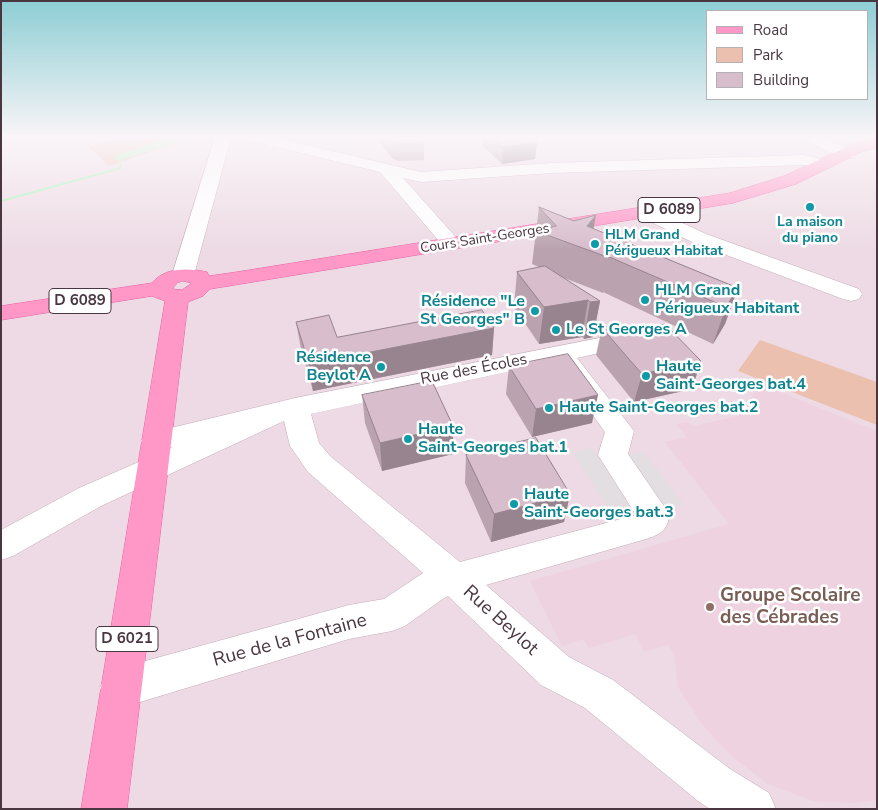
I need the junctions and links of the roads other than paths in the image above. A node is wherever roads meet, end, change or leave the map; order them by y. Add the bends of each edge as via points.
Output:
1 (212, 175) edge
2 (391, 175) edge
3 (407, 175) edge
4 (463, 175) edge
5 (798, 175) edge
6 (648, 213) junction
7 (452, 244) junction
8 (181, 286) junction
9 (851, 294) dead end
10 (1, 313) edge
11 (653, 334) edge
12 (560, 353) junction
13 (288, 409) junction
14 (154, 455) junction
15 (1, 546) edge
16 (454, 578) junction
17 (120, 688) junction
18 (104, 809) edge
19 (753, 809) edge

1 - 8 street
2 - 7 street
3 - 4 street via 421,178
5 - 6 main road, Cours Saint-Georges / D 6089 via 762,190
6 - 7 main road, Cours Saint-Georges / D 6089
6 - 9 street via 699,238
7 - 8 main road, Cours Saint-Georges / D 6089 via 237,280
8 - 10 main road, D 6089
8 - 14 main road, D 6021
11 - 12 street, Rue des Écoles
12 - 13 street, Rue des Écoles
12 - 16 street, Rue de la Fontaine via 620,431 613,455 652,512 653,520 646,526
13 - 14 street
13 - 16 street, Rue Beylot via 305,446 319,464
14 - 15 street via 90,497
14 - 17 main road, D 6021
16 - 17 street, Rue de la Fontaine via 433,585 392,614 349,622
16 - 19 street, Rue Beylot via 556,671 599,694 714,785
17 - 18 main road, D 6021

